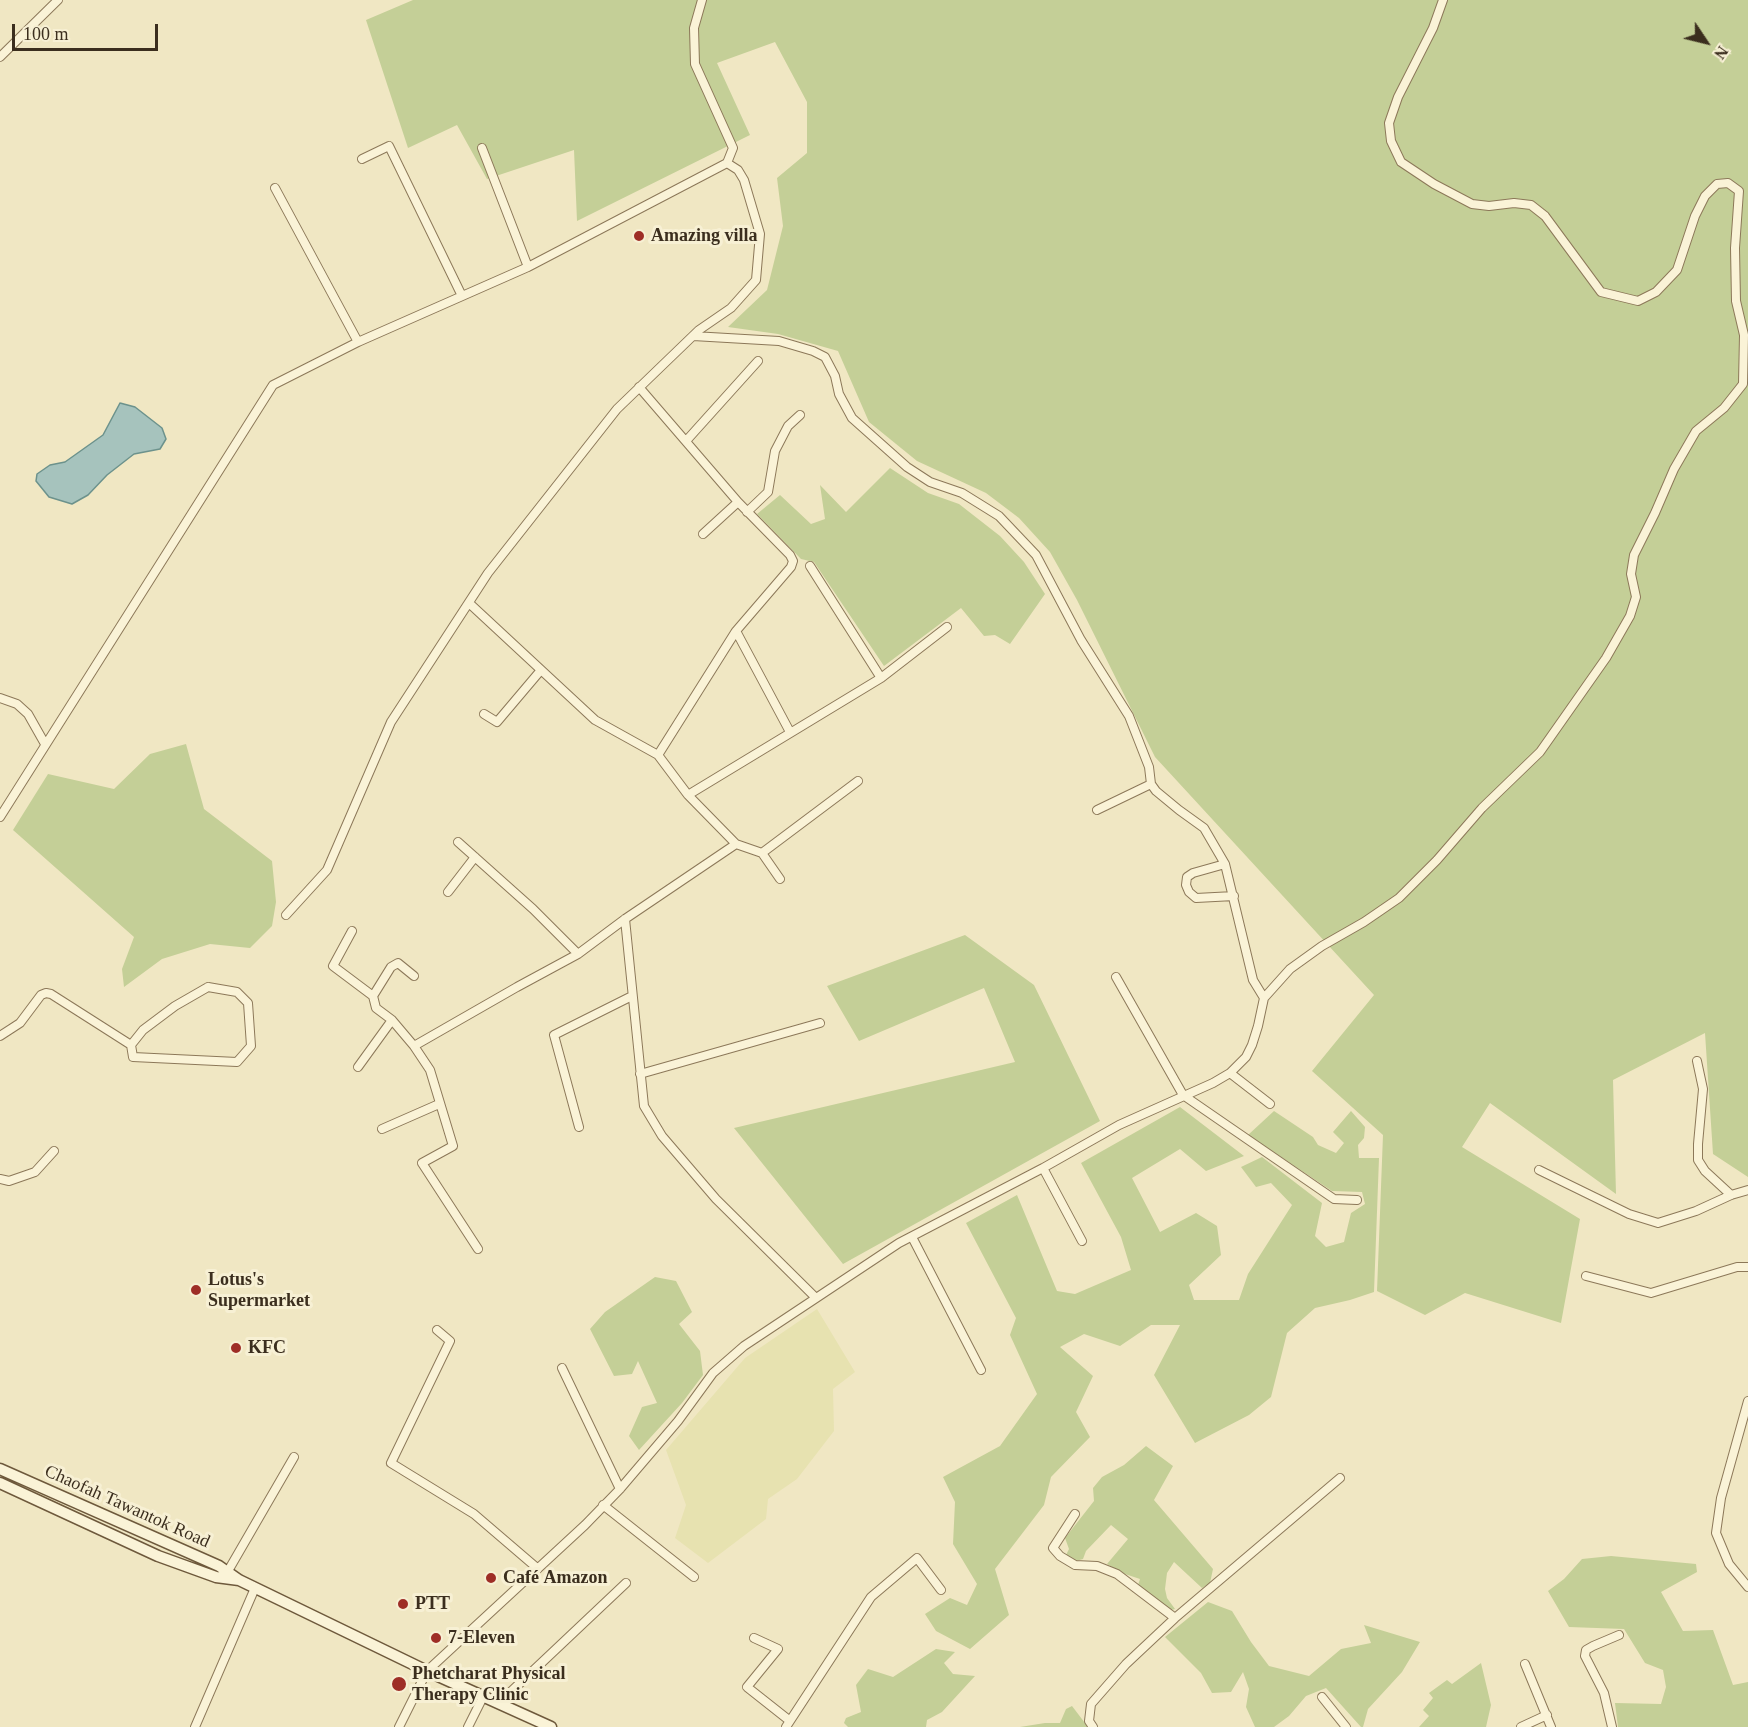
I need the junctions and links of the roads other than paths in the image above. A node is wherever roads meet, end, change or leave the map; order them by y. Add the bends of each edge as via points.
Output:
1 (58, 0) edge
2 (702, 0) edge
3 (1443, 0) edge
4 (0, 57) edge
5 (482, 148) dead end
6 (362, 159) dead end
7 (727, 163) junction
8 (275, 188) dead end
9 (528, 267) junction
10 (462, 296) junction
11 (693, 336) junction
12 (357, 342) junction
13 (758, 361) dead end
14 (639, 387) junction
15 (800, 415) dead end
16 (686, 441) junction
17 (738, 502) junction
18 (747, 512) junction
19 (703, 534) dead end
20 (810, 566) dead end
21 (468, 603) junction
22 (947, 627) dead end
23 (735, 631) junction
24 (541, 670) junction
25 (881, 678) junction
26 (0, 698) edge
27 (484, 714) dead end
28 (790, 732) junction
29 (45, 744) junction
30 (658, 754) junction
31 (858, 781) dead end
32 (1151, 784) junction
33 (688, 795) junction
34 (1097, 810) dead end
35 (0, 818) edge
36 (459, 842) dead end
37 (736, 844) junction
38 (762, 853) junction
39 (475, 857) junction
40 (1226, 864) junction
41 (780, 879) dead end
42 (448, 891) dead end
43 (1234, 896) junction
44 (286, 915) dead end
45 (625, 919) junction
46 (352, 931) dead end
47 (578, 954) junction
48 (414, 976) dead end
49 (1116, 977) dead end
50 (373, 996) junction
51 (632, 996) junction
52 (1264, 998) junction
53 (392, 1020) junction
54 (820, 1023) dead end
55 (0, 1036) edge
56 (131, 1045) junction
57 (414, 1046) junction
58 (1697, 1061) dead end
59 (358, 1067) dead end
60 (1230, 1073) junction
61 (640, 1074) junction
62 (1183, 1095) junction
63 (439, 1104) junction
64 (1269, 1104) dead end
65 (579, 1127) dead end
66 (382, 1129) dead end
67 (54, 1151) dead end
68 (1043, 1168) junction
69 (1539, 1170) dead end
70 (0, 1179) edge
71 (1748, 1190) edge
72 (1731, 1195) junction
73 (1357, 1200) dead end
74 (912, 1237) junction
75 (1082, 1241) dead end
76 (478, 1250) dead end
77 (1748, 1267) edge
78 (1586, 1276) dead end
79 (816, 1298) junction
80 (437, 1330) dead end
81 (562, 1368) dead end
82 (981, 1370) dead end
83 (1748, 1401) edge
84 (1746, 1412) edge
85 (294, 1456) dead end
86 (0, 1469) edge
87 (1340, 1478) dead end
88 (0, 1483) edge
89 (620, 1489) junction
90 (603, 1506) junction
91 (1075, 1514) dead end
92 (537, 1568) junction
93 (228, 1570) junction
94 (694, 1577) dead end
95 (239, 1580) junction
96 (626, 1583) dead end
97 (1748, 1587) edge
98 (255, 1588) junction
99 (941, 1590) dead end
100 (1175, 1618) junction
101 (1618, 1635) dead end
102 (754, 1638) dead end
103 (1525, 1664) dead end
104 (427, 1671) junction
105 (484, 1695) junction
106 (1322, 1697) dead end
107 (500, 1702) junction
108 (1547, 1715) junction
109 (788, 1724) edge
110 (195, 1727) edge
111 (399, 1727) edge
112 (468, 1727) edge
113 (551, 1727) edge
114 (1093, 1727) edge
115 (1346, 1727) edge
116 (1521, 1727) edge
117 (1551, 1727) edge
118 (1612, 1727) edge

1 - 4 street
2 - 7 street via 694,28 695,64 733,148
3 - 52 street via 1389,123 1391,141 1401,162 1472,204 1531,205 1545,216 1601,292 1638,301 1656,292 1677,270 1705,196 1717,184 1728,183 1739,191 1736,302 1744,335 1743,384 1724,408 1696,431 1674,469 1634,555 1631,574 1636,597 1630,616 1606,658 1540,752 1399,898 1290,969
5 - 9 street
6 - 10 street via 389,147
7 - 9 street
7 - 11 street via 744,180 760,234 756,280 730,308
8 - 12 street
9 - 10 street
10 - 12 street
11 - 14 street
11 - 32 street via 779,341 825,357 852,418 907,467 999,516 1035,555 1081,640 1129,716 1149,767
12 - 29 street via 273,385
13 - 16 street
14 - 16 street
14 - 21 street via 616,409
15 - 18 street via 788,426 775,451 768,492
16 - 17 street
17 - 18 street
17 - 19 street
18 - 23 street via 793,561
20 - 25 street
21 - 24 street
21 - 44 street via 391,722 327,870
22 - 25 street
23 - 28 street
23 - 30 street
24 - 27 street via 497,722
24 - 30 street via 595,720
25 - 28 street
26 - 29 street via 17,704 28,714
28 - 33 street
29 - 35 street
30 - 33 street
31 - 38 street
32 - 34 street
32 - 40 street via 1204,828
33 - 37 street
36 - 39 street
37 - 38 street
37 - 45 street
38 - 41 street
39 - 42 street
39 - 47 street
40 - 43 street
40 - 43 street via 1193,873 1186,885 1196,898
43 - 52 street via 1253,980
45 - 47 street
45 - 51 street
46 - 50 street via 333,966
47 - 57 street
48 - 50 street via 398,963 391,967
49 - 62 street
50 - 53 street via 376,1008
51 - 61 street
51 - 65 street via 554,1035
52 - 60 street via 1252,1045
53 - 57 street
53 - 59 street
54 - 61 street
55 - 56 street via 20,1023 46,993
56 - 56 street via 133,1057 237,1062 251,1047 248,1003 237,992 208,987 142,1030
57 - 63 street via 430,1070
58 - 72 street via 1703,1089 1698,1160
60 - 62 street
60 - 64 street
61 - 79 street via 644,1106 662,1136 716,1199
62 - 68 street
62 - 73 street via 1334,1199
63 - 66 street
63 - 76 street via 453,1146 422,1163
67 - 70 street via 35,1172 9,1181
68 - 74 street
68 - 75 street
69 - 72 street via 1629,1214 1658,1223
71 - 72 street
74 - 79 street
74 - 82 street
77 - 78 street via 1651,1293
79 - 89 street via 744,1346 713,1372
80 - 92 street via 450,1341 391,1464 474,1514
81 - 89 street
83 - 84 street
84 - 97 street via 1721,1498 1716,1533 1729,1564
85 - 93 street
86 - 93 main road, Chaofah Tawantok Road
87 - 100 street
88 - 95 main road, Chaofah Tawantok Road via 158,1556
89 - 90 street
90 - 92 street
90 - 94 street
91 - 100 street via 1053,1548 1059,1556 1075,1565 1097,1566 1117,1574
92 - 104 street
93 - 95 main road, Chaofah Tawantok Road
95 - 98 main road, Chaofah Tawantok Road
96 - 107 street
98 - 104 main road, Chaofah Tawantok Road
98 - 110 street
99 - 109 street via 917,1558 871,1597
100 - 114 street via 1091,1704 1089,1721
101 - 118 street via 1586,1650 1585,1656 1604,1693
102 - 109 street via 778,1648 747,1687
103 - 108 street
104 - 105 main road, Chaofah Tawantok Road
104 - 111 street
105 - 107 main road, Chaofah Tawantok Road
105 - 112 street
106 - 115 street
107 - 113 main road, Chaofah Tawantok Road
108 - 116 street
108 - 117 street

